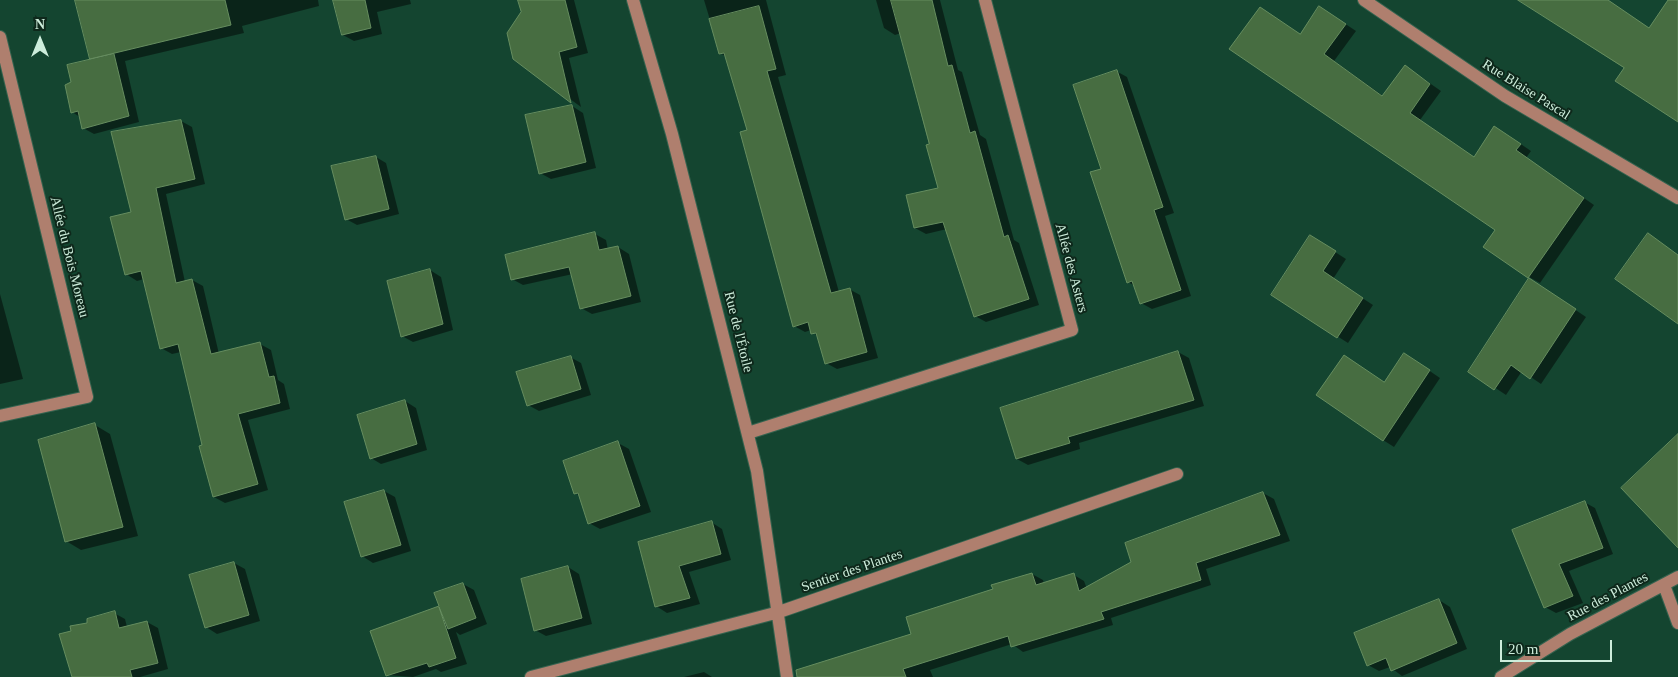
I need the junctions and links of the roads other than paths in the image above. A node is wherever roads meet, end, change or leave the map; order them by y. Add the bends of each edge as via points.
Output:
1 (633, 0) edge
2 (985, 0) edge
3 (1364, 0) edge
4 (0, 37) edge
5 (1678, 198) edge
6 (0, 416) edge
7 (748, 433) junction
8 (1177, 474) dead end
9 (1678, 577) edge
10 (1664, 585) junction
11 (779, 612) junction
12 (1678, 623) edge
13 (531, 677) edge
14 (788, 677) edge
15 (1501, 677) edge

1 - 7 street, Rue de l'Étoile via 672,134
2 - 7 street, Allée des Asters via 1072,330
3 - 5 street, Rue Blaise Pascal via 1505,96
4 - 6 street, Allée du Bois Moreau via 87,397
7 - 11 street, Rue de l'Étoile
8 - 11 street, Sentier des Plantes
9 - 10 street, Rue des Plantes
10 - 12 street
10 - 15 street, Rue des Plantes via 1570,634
11 - 13 street, Sentier des Plantes
11 - 14 street, Rue de l'Étoile

